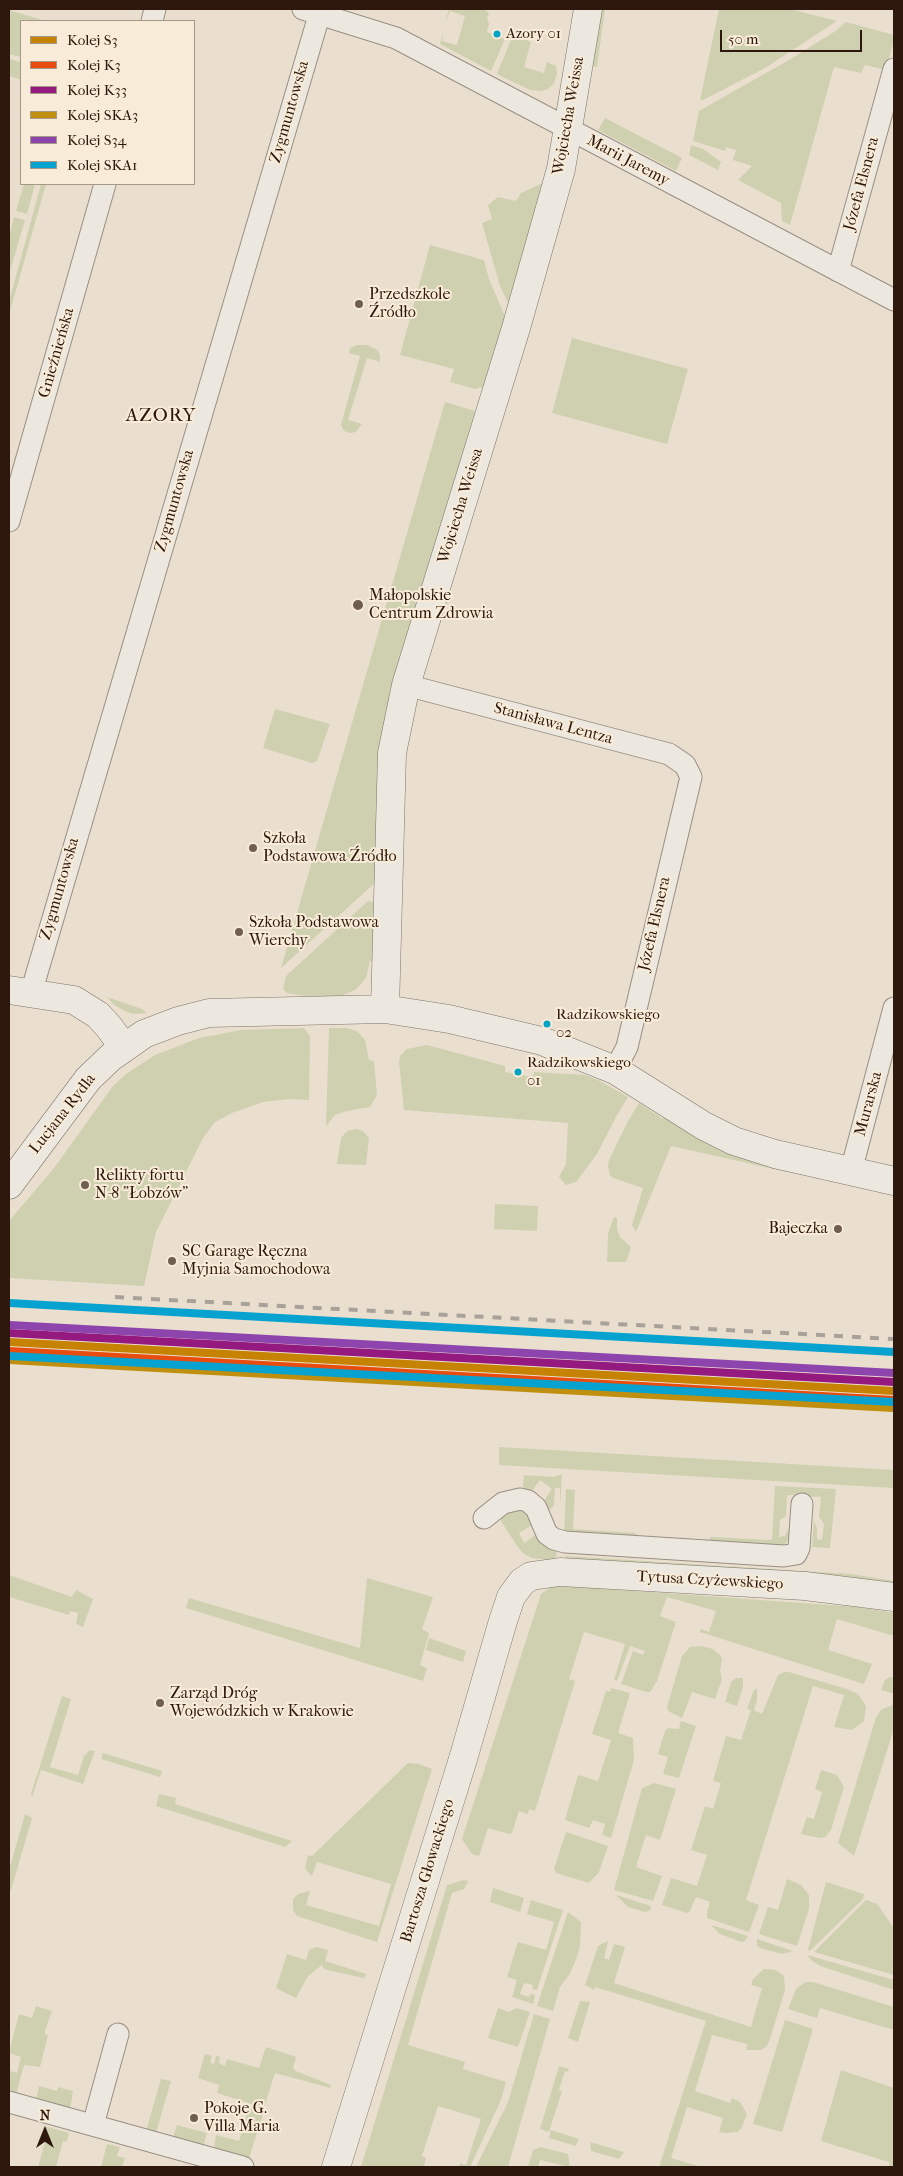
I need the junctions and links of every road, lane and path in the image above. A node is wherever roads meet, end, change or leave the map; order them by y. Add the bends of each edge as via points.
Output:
1 (588, 9) edge
2 (314, 10) edge
3 (894, 68) edge
4 (568, 129) junction
5 (105, 185) edge
6 (838, 271) junction
7 (894, 300) edge
8 (9, 522) edge
9 (406, 685) junction
10 (690, 777) joint
11 (20, 991) edge
12 (894, 1008) edge
13 (384, 1009) junction
14 (124, 1048) junction
15 (615, 1070) junction
16 (851, 1172) junction
17 (894, 1181) edge
18 (9, 1185) edge
19 (802, 1504) dead end
20 (484, 1518) dead end
21 (526, 1578) joint
22 (894, 1597) edge
23 (118, 2034) dead end
24 (9, 2102) edge
25 (93, 2125) junction
26 (243, 2167) edge
27 (336, 2167) edge

1 - 4 street, Wojciecha Weissa
2 - 4 street, Marii Jaremy via 396,38
2 - 11 street, Zygmuntowska
3 - 6 street, Józefa Elsnera
4 - 6 street, Marii Jaremy
4 - 9 street, Wojciecha Weissa via 561,169 516,328
5 - 8 street, Gnieźnieńska
6 - 7 street, Marii Jaremy
9 - 10 street, Stanisława Lentza via 669,754 685,765
9 - 13 street, Wojciecha Weissa via 392,753
10 - 15 street, Józefa Elsnera via 627,1046
11 - 14 street via 74,1000 87,1006
12 - 16 street, Murarska
13 - 14 street, Lucjana Rydla via 209,1014 144,1034
13 - 15 street, Lucjana Rydla via 449,1019 522,1036
14 - 18 street, Lucjana Rydla via 88,1079
15 - 16 street, Lucjana Rydla via 734,1141
16 - 17 street, Lucjana Rydla
19 - 20 street via 796,1554 784,1556 565,1542 546,1534 536,1508 520,1499 503,1503
21 - 22 street, Tytusa Czyżewskiego via 548,1573 577,1573 805,1586
21 - 27 street, Bartosza Głowackiego via 511,1598 503,1621
23 - 25 street
24 - 25 street
25 - 26 street

